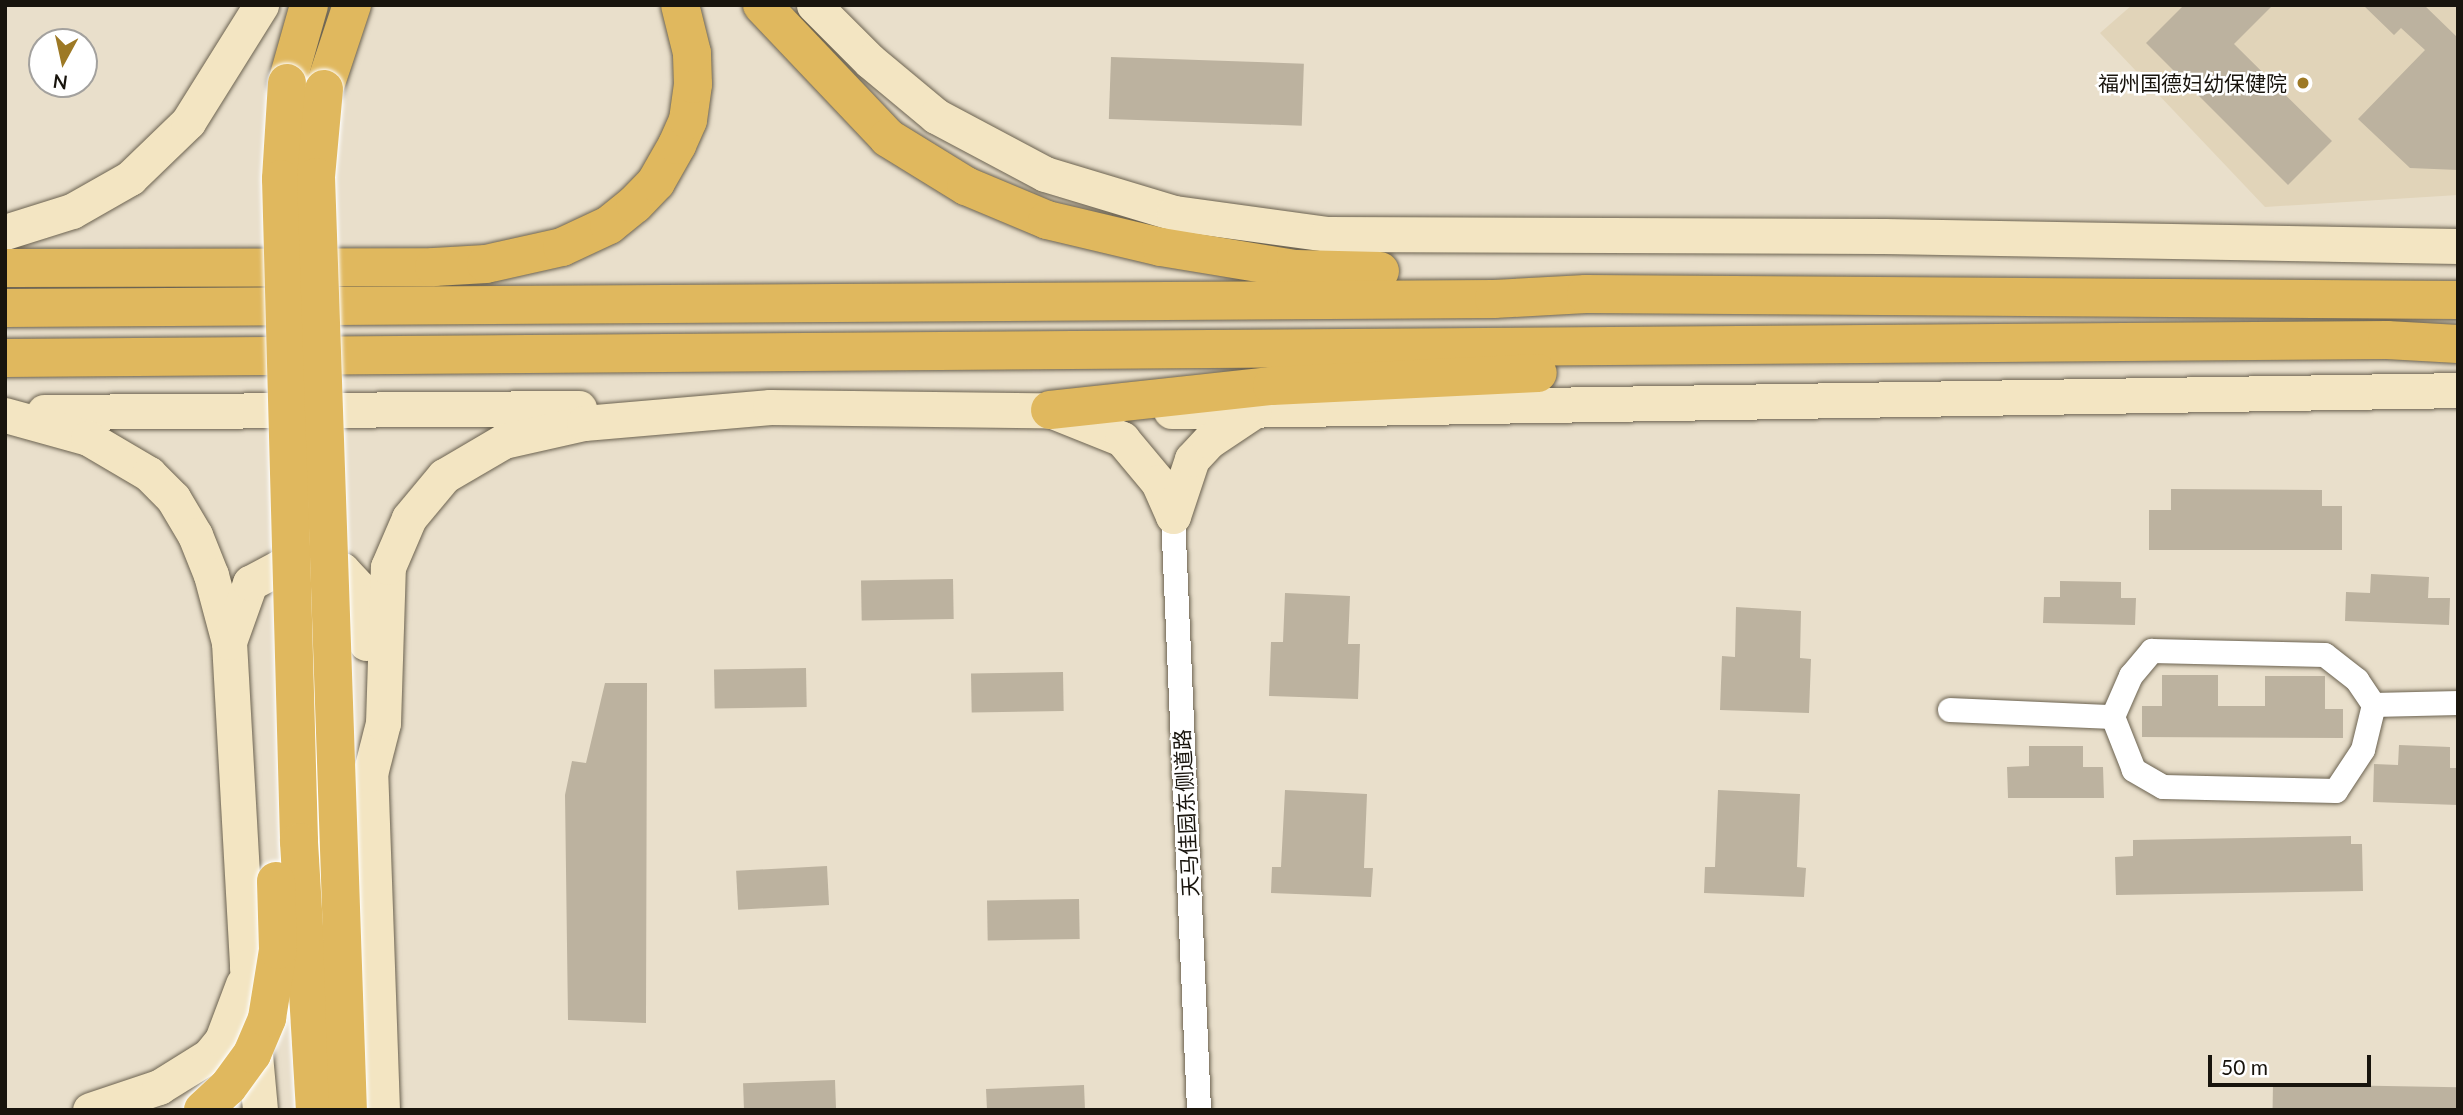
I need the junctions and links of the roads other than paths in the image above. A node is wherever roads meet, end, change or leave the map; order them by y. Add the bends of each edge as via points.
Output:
1 (261, 5) edge
2 (309, 5) edge
3 (352, 5) edge
4 (680, 5) edge
5 (762, 5) edge
6 (814, 5) edge
7 (281, 179) junction
8 (5, 232) edge
9 (1375, 235) junction
10 (1147, 244) junction
11 (2458, 246) edge
12 (5, 268) edge
13 (1494, 286) junction
14 (2458, 300) edge
15 (5, 307) edge
16 (2194, 342) junction
17 (2458, 344) edge
18 (5, 358) edge
19 (2458, 390) edge
20 (1263, 399) junction
21 (769, 407) junction
22 (1050, 410) junction
23 (5, 414) edge
24 (1173, 516) junction
25 (229, 642) junction
26 (2458, 703) edge
27 (2374, 705) junction
28 (1950, 710) dead end
29 (2113, 717) junction
30 (370, 774) junction
31 (247, 967) junction
32 (90, 1110) edge
33 (203, 1110) edge
34 (260, 1110) edge
35 (315, 1110) edge
36 (348, 1110) edge
37 (382, 1110) edge
38 (1199, 1110) edge

1 - 8 main road via 188,122 130,178 72,211
2 - 7 highway, bridge via 287,83
3 - 36 highway, bridge via 324,89 316,177
4 - 12 highway via 692,53 693,84 688,120 677,145 656,182 635,204 609,225 562,247 486,264 434,267
5 - 10 highway via 888,138 966,186 1047,220
6 - 9 main road via 870,61 936,116 1045,174 1174,213 1327,234
7 - 33 highway, bridge via 267,615 278,950 272,999 261,1037 228,1087
7 - 35 highway, bridge via 299,842
9 - 10 main road via 1240,244
9 - 11 main road via 1884,236
10 - 13 highway via 1296,269
13 - 14 highway via 1586,294
13 - 15 highway
16 - 17 highway
16 - 18 highway
16 - 20 highway
19 - 20 main road via 1497,408
20 - 22 highway
20 - 24 main road via 1192,459
21 - 22 main road
21 - 23 main road
21 - 30 main road via 584,423 542,431 504,442 444,476 409,518 388,567 383,723
22 - 24 main road via 1122,439 1158,482
23 - 25 main road via 88,438 149,474 173,498 195,535
24 - 38 street, 天马佳园东侧道路
25 - 30 main road via 250,583 263,573 314,563 342,570 365,602
25 - 31 main road
26 - 27 street
27 - 29 street via 2357,680 2325,655 2152,651 2132,676
27 - 29 street via 2363,750 2336,791 2163,787 2134,770
28 - 29 street
30 - 37 main road
31 - 32 main road via 238,1005 209,1056 159,1087
31 - 34 main road

